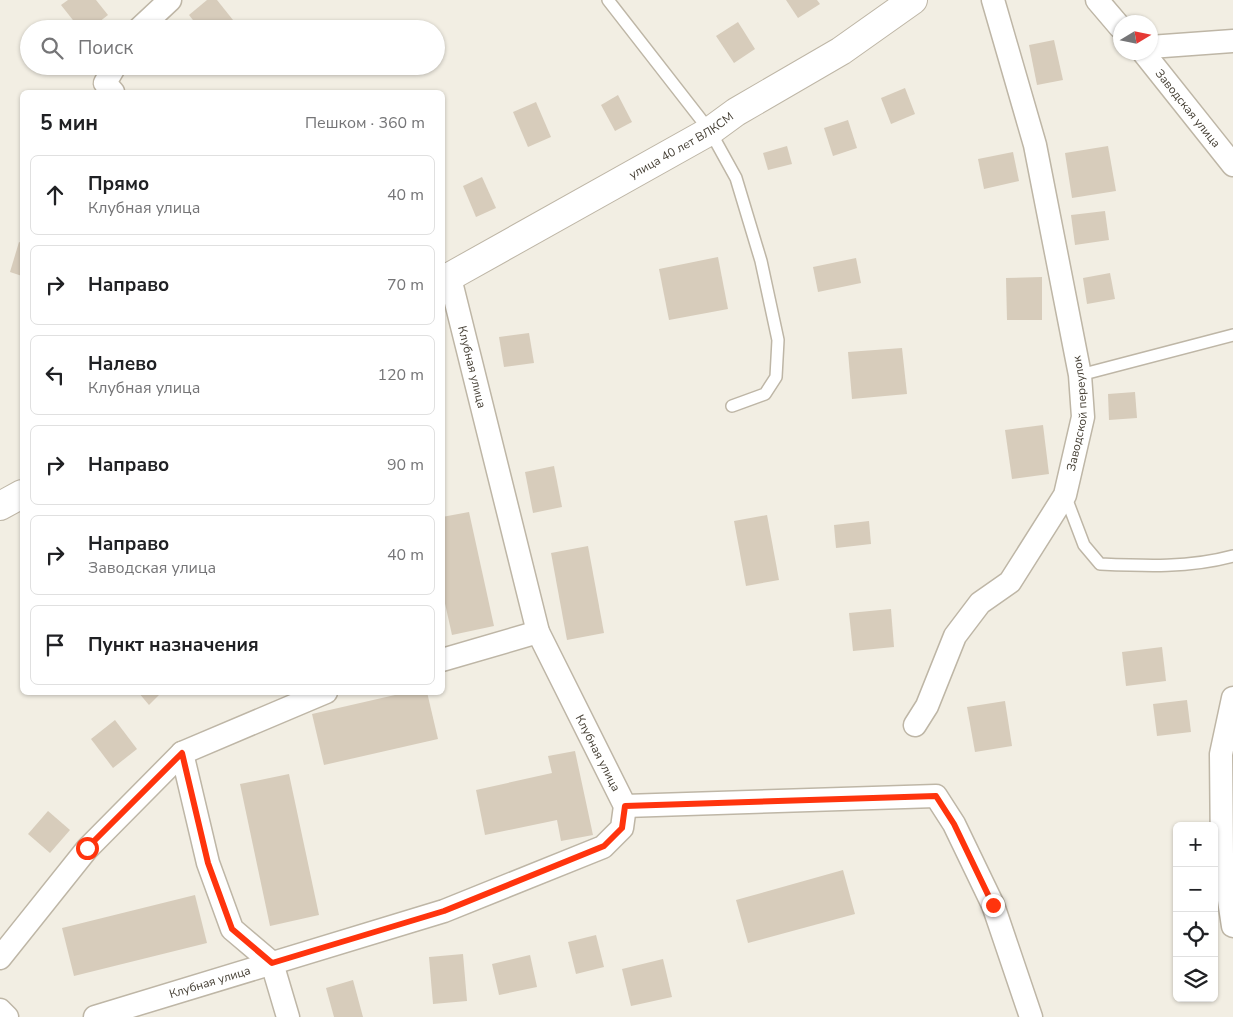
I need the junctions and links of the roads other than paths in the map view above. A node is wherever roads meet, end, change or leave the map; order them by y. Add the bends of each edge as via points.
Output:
1 (170, 0) edge
2 (608, 0) edge
3 (913, 0) edge
4 (993, 0) edge
5 (1096, 0) edge
6 (1113, 19) edge
7 (149, 20) edge
8 (1233, 41) edge
9 (1158, 46) edge
10 (1149, 60) edge
11 (710, 131) junction
12 (1233, 165) edge
13 (446, 280) edge
14 (1233, 335) edge
15 (1080, 375) junction
16 (732, 406) dead end
17 (1065, 495) junction
18 (1233, 556) edge
19 (538, 632) junction
20 (445, 659) edge
21 (319, 695) edge
22 (1233, 698) edge
23 (915, 725) dead end
24 (182, 753) junction
25 (625, 806) junction
26 (1233, 926) edge
27 (0, 958) edge
28 (272, 963) junction
29 (0, 1010) edge
30 (7, 1017) edge
31 (95, 1017) edge
32 (288, 1017) edge
33 (1031, 1017) edge

1 - 7 street
2 - 11 lane
3 - 11 street, улица 40 лет ВЛКСМ via 841,51 736,112
4 - 15 street, Заводской переулок via 1035,145
5 - 6 street
8 - 9 street
10 - 12 street, Заводская улица
11 - 13 street, улица 40 лет ВЛКСМ
11 - 16 lane via 736,178 761,261 778,340 776,377 765,394
13 - 19 street, Клубная улица
14 - 15 lane
15 - 17 street, Заводской переулок via 1084,417
17 - 18 lane via 1084,545 1100,564 1156,566 1210,562
17 - 23 street, Заводской переулок via 1010,582 980,603 955,636 927,706
19 - 20 street
19 - 25 street, Клубная улица
21 - 24 street
22 - 26 street via 1221,754 1222,854
24 - 27 street via 87,848
24 - 28 street via 208,863 232,929
25 - 28 street, Клубная улица via 622,828 604,846 444,911
25 - 33 street via 936,796 954,824 993,905
28 - 31 street, Клубная улица
28 - 32 street
29 - 30 street

